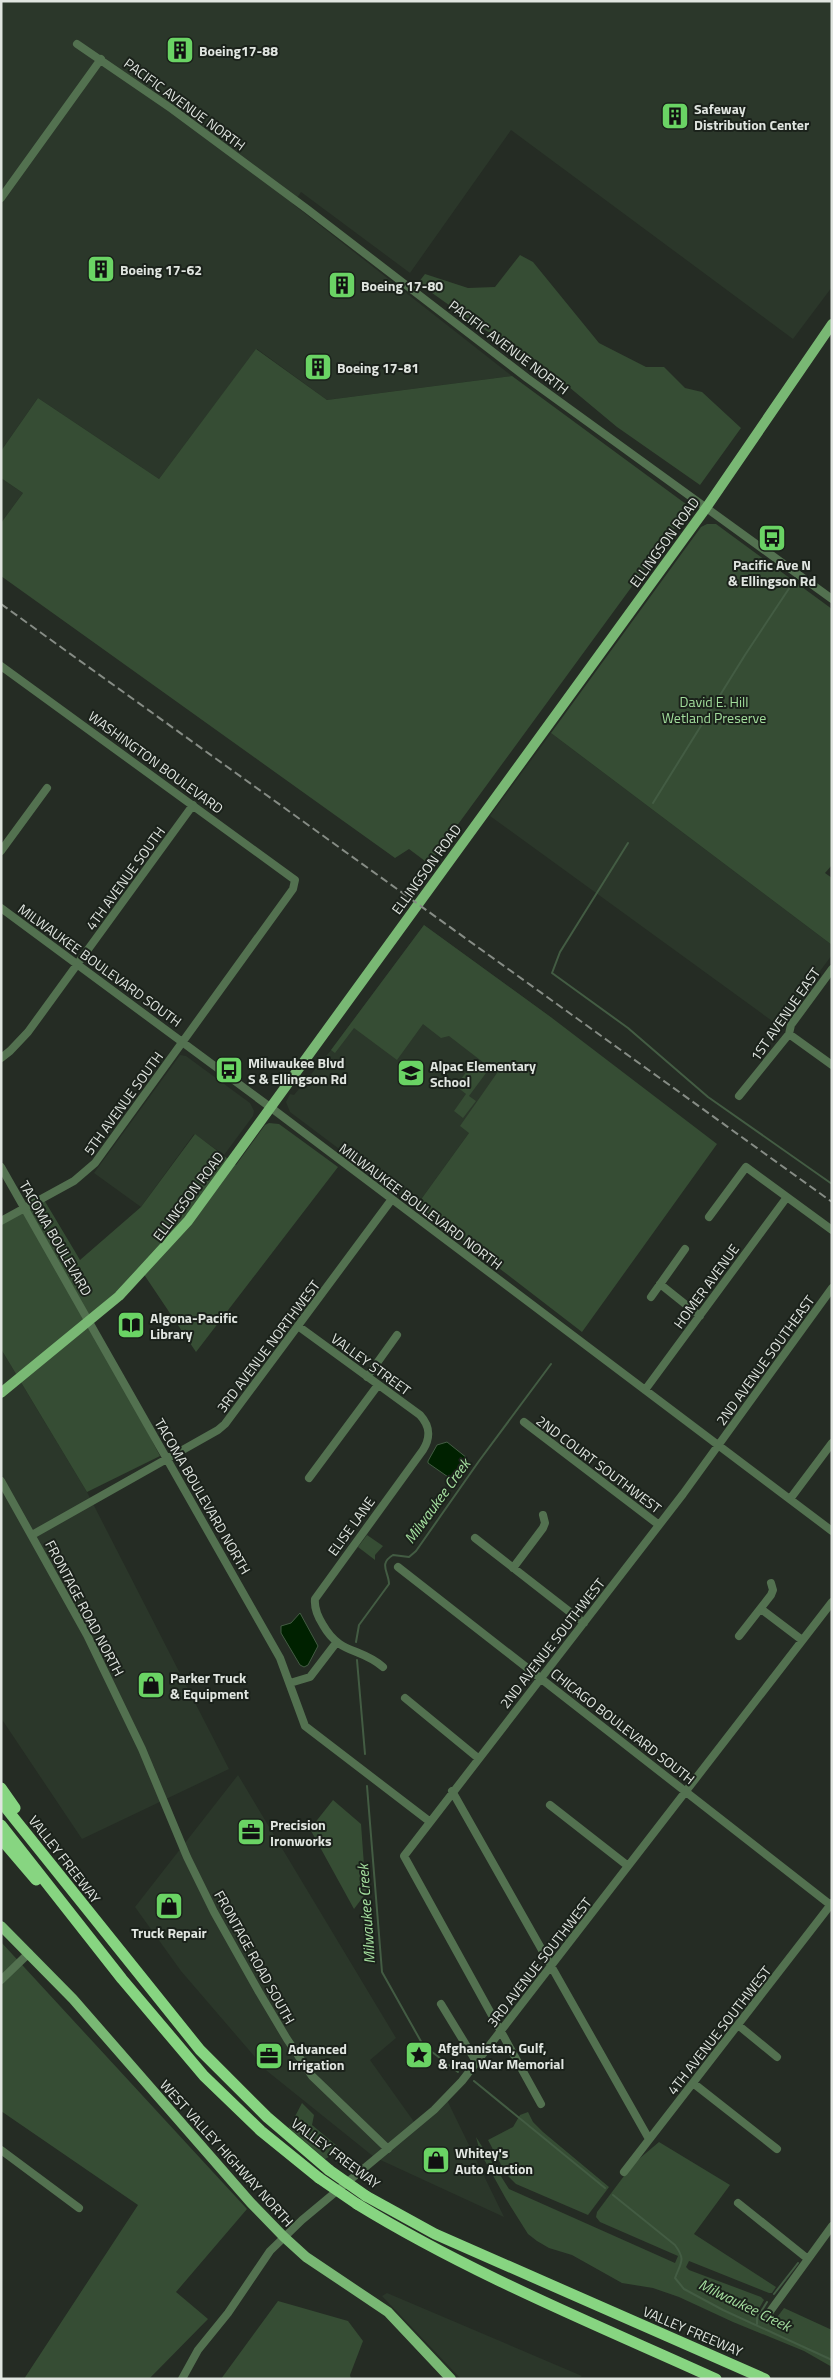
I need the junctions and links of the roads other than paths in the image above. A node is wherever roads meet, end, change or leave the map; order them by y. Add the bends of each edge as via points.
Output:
1 (77, 44) dead end
2 (101, 59) junction
3 (1, 198) edge
4 (832, 324) edge
5 (706, 508) junction
6 (832, 600) edge
7 (1, 666) edge
8 (47, 788) dead end
9 (193, 804) junction
10 (1, 851) edge
11 (295, 880) joint
12 (1, 908) edge
13 (78, 964) junction
14 (832, 969) edge
15 (789, 1034) junction
16 (183, 1042) junction
17 (1, 1058) edge
18 (832, 1065) edge
19 (739, 1096) dead end
20 (270, 1107) junction
21 (1, 1167) edge
22 (787, 1197) junction
23 (392, 1199) junction
24 (24, 1208) junction
25 (709, 1216) dead end
26 (1, 1221) edge
27 (832, 1230) edge
28 (685, 1249) dead end
29 (660, 1284) junction
30 (832, 1288) edge
31 (651, 1297) dead end
32 (700, 1316) junction
33 (90, 1322) junction
34 (298, 1326) junction
35 (397, 1335) dead end
36 (367, 1377) junction
37 (378, 1385) junction
38 (645, 1390) junction
39 (1, 1393) edge
40 (524, 1422) dead end
41 (426, 1424) joint
42 (832, 1443) edge
43 (719, 1446) junction
44 (167, 1458) junction
45 (309, 1478) dead end
46 (1, 1481) edge
47 (790, 1499) junction
48 (543, 1515) dead end
49 (659, 1525) junction
50 (832, 1531) edge
51 (32, 1534) junction
52 (475, 1538) dead end
53 (398, 1567) dead end
54 (513, 1568) junction
55 (771, 1583) dead end
56 (832, 1602) edge
57 (761, 1609) junction
58 (584, 1623) junction
59 (739, 1636) dead end
60 (802, 1640) junction
61 (336, 1643) junction
62 (383, 1667) dead end
63 (540, 1678) junction
64 (290, 1683) junction
65 (405, 1698) dead end
66 (142, 1749) joint
67 (478, 1758) junction
68 (1, 1788) edge
69 (452, 1791) junction
70 (686, 1792) junction
71 (1, 1802) edge
72 (550, 1805) dead end
73 (429, 1822) junction
74 (1, 1825) edge
75 (1, 1839) edge
76 (628, 1866) junction
77 (69, 1888) junction
78 (831, 1905) edge
79 (1, 1926) edge
80 (29, 1953) junction
81 (551, 1966) junction
82 (1, 1980) edge
83 (122, 1980) junction
84 (441, 2004) dead end
85 (738, 2026) junction
86 (501, 2031) junction
87 (778, 2057) dead end
88 (477, 2063) junction
89 (693, 2083) junction
90 (541, 2104) dead end
91 (650, 2139) junction
92 (388, 2149) junction
93 (777, 2149) dead end
94 (1, 2150) edge
95 (624, 2172) dead end
96 (738, 2203) dead end
97 (79, 2208) dead end
98 (832, 2226) edge
99 (284, 2237) junction
100 (808, 2259) junction
101 (766, 2317) dead end
102 (182, 2379) edge
103 (451, 2379) edge
104 (716, 2379) edge
105 (765, 2379) edge

1 - 2 street, PACIFIC AVENUE NORTH
2 - 3 street
2 - 5 street, PACIFIC AVENUE NORTH via 307,209 526,378
4 - 5 main road, ELLINGSON ROAD
5 - 6 street, PACIFIC AVENUE NORTH
5 - 20 main road, ELLINGSON ROAD
7 - 9 street, WASHINGTON BOULEVARD
8 - 10 street
9 - 11 street, WASHINGTON BOULEVARD
9 - 13 street, 4TH AVENUE SOUTH
11 - 16 street, 5TH AVENUE SOUTH via 293,889
12 - 13 street, MILWAUKEE BOULEVARD SOUTH
13 - 16 street, MILWAUKEE BOULEVARD SOUTH
13 - 17 street, 4TH AVENUE SOUTH via 28,1032
14 - 15 street, 1ST AVENUE EAST via 791,1025
15 - 18 street
15 - 19 street, 1ST AVENUE EAST
16 - 20 street, MILWAUKEE BOULEVARD NORTH
16 - 24 street, 5TH AVENUE SOUTH via 95,1163 74,1181
20 - 23 street, MILWAUKEE BOULEVARD NORTH
20 - 33 main road, ELLINGSON ROAD via 188,1221 143,1272
21 - 24 street, TACOMA BOULEVARD
22 - 25 street via 746,1167
22 - 27 street
22 - 32 street, HOMER AVENUE
23 - 34 street, 3RD AVENUE NORTHWEST
23 - 38 street, MILWAUKEE BOULEVARD NORTH
24 - 26 street, 5TH AVENUE SOUTH
24 - 33 street, TACOMA BOULEVARD
28 - 29 street
29 - 31 street
29 - 32 street
30 - 43 street, 2ND AVENUE SOUTHEAST
32 - 38 street, HOMER AVENUE
33 - 39 main road, ELLINGSON ROAD
33 - 44 street, TACOMA BOULEVARD NORTH
34 - 36 street, VALLEY STREET
34 - 44 street, 3RD AVENUE NORTHWEST via 225,1424
35 - 36 street
36 - 37 street, VALLEY STREET
37 - 41 street, VALLEY STREET
37 - 45 street
38 - 43 street
40 - 49 street, 2ND COURT SOUTHWEST
41 - 61 street, ELISE LANE via 429,1437 423,1450 317,1593 314,1604 319,1618
42 - 47 street
43 - 47 street
43 - 49 street, 2ND AVENUE SOUTHWEST
44 - 51 street, 3RD AVENUE NORTHWEST
44 - 64 street, TACOMA BOULEVARD NORTH via 275,1650
46 - 51 street, FRONTAGE ROAD NORTH
47 - 50 street
48 - 54 street via 543,1528
49 - 58 street, 2ND AVENUE SOUTHWEST
51 - 66 street, FRONTAGE ROAD NORTH via 86,1633
52 - 54 street
53 - 63 street, CHICAGO BOULEVARD SOUTH
54 - 58 street
55 - 57 street via 771,1596
56 - 60 street, 3RD AVENUE SOUTHWEST
57 - 59 street
57 - 60 street
58 - 63 street, 2ND AVENUE SOUTHWEST
60 - 70 street, 3RD AVENUE SOUTHWEST
61 - 62 street
61 - 64 street via 310,1677
63 - 67 street, 2ND AVENUE SOUTHWEST
63 - 70 street, CHICAGO BOULEVARD SOUTH
64 - 73 street, TACOMA BOULEVARD NORTH via 305,1726
65 - 67 street
66 - 92 street, FRONTAGE ROAD SOUTH via 186,1857 287,2040 312,2076
67 - 69 street, 2ND AVENUE SOUTHWEST
68 - 77 highway
69 - 73 street, 2ND AVENUE SOUTHWEST
69 - 81 street
70 - 76 street, 3RD AVENUE SOUTHWEST
70 - 78 street, CHICAGO BOULEVARD SOUTH
71 - 77 highway, VALLEY FREEWAY
72 - 76 street
73 - 86 street, 2ND AVENUE SOUTHWEST via 404,1856
74 - 83 highway, VALLEY FREEWAY
75 - 83 highway via 92,1950
76 - 81 street, 3RD AVENUE SOUTHWEST
77 - 105 highway, VALLEY FREEWAY, bridge via 200,2050 260,2112 329,2170 400,2216 460,2245
78 - 85 street, 4TH AVENUE SOUTHWEST
79 - 80 main road, WEST VALLEY HIGHWAY NORTH
80 - 82 street
80 - 99 main road, WEST VALLEY HIGHWAY NORTH
81 - 86 street, 3RD AVENUE SOUTHWEST
81 - 91 street
83 - 104 highway, VALLEY FREEWAY, bridge via 229,2102 319,2178 357,2204 477,2271
84 - 88 street
85 - 87 street
85 - 89 street, 4TH AVENUE SOUTHWEST
86 - 88 street, 3RD AVENUE SOUTHWEST
86 - 90 street
88 - 92 street, 3RD AVENUE SOUTHWEST via 443,2102
89 - 91 street, 4TH AVENUE SOUTHWEST
89 - 93 street
91 - 95 street, 4TH AVENUE SOUTHWEST
92 - 99 street, 3RD AVENUE SOUTHWEST
94 - 97 street
96 - 100 street
98 - 100 street
99 - 102 street, 3RD AVENUE SOUTHWEST via 270,2251 198,2350
99 - 103 main road, WEST VALLEY HIGHWAY NORTH via 306,2257 388,2312
100 - 101 street

